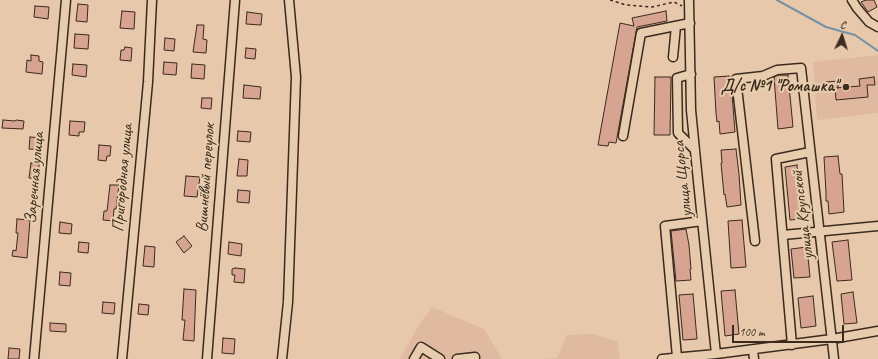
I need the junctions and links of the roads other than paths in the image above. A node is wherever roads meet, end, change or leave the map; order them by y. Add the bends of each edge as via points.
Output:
1 (66, 0) edge
2 (152, 0) edge
3 (235, 0) edge
4 (289, 0) edge
5 (852, 0) edge
6 (689, 5) road end
7 (690, 24) junction
8 (676, 26) junction
9 (878, 27) edge
10 (673, 58) dead end
11 (691, 74) junction
12 (624, 136) dead end
13 (695, 150) junction
14 (810, 152) junction
15 (702, 221) junction
16 (878, 226) edge
17 (820, 231) junction
18 (783, 235) junction
19 (755, 241) dead end
20 (878, 331) edge
21 (832, 339) junction
22 (792, 344) junction
23 (753, 350) junction
24 (716, 354) junction
25 (476, 357) dead end
26 (677, 357) junction
27 (34, 359) edge
28 (122, 359) edge
29 (207, 359) edge
30 (282, 359) edge
31 (414, 359) edge
32 (440, 359) edge
33 (457, 359) edge
34 (662, 359) edge
35 (754, 359) edge
36 (834, 359) edge

1 - 27 street, Заречная улица
2 - 28 street, Пригородная улица via 148,82
3 - 29 street, Вишнёвый переулок
4 - 30 street via 296,77 288,302
5 - 9 street via 869,22
6 - 7 street, улица Щорса
7 - 8 street
7 - 11 street, улица Щорса
8 - 10 street
8 - 12 street via 641,33
11 - 13 street, улица Щорса
11 - 13 street via 677,78 678,133
13 - 15 street, улица Щорса
14 - 17 street, улица Крупской
14 - 18 street via 776,159
14 - 19 street, улица Крупской via 801,68 777,70 763,76 736,79
15 - 24 street, улица Щорса
15 - 26 street via 665,226
16 - 17 street
17 - 18 street
17 - 21 street, улица Крупской
18 - 22 street
20 - 21 street
21 - 22 street
21 - 36 street, улица Крупской
22 - 23 street
23 - 24 street
23 - 35 street
24 - 26 street
25 - 33 street
26 - 34 street
31 - 32 street via 421,347

